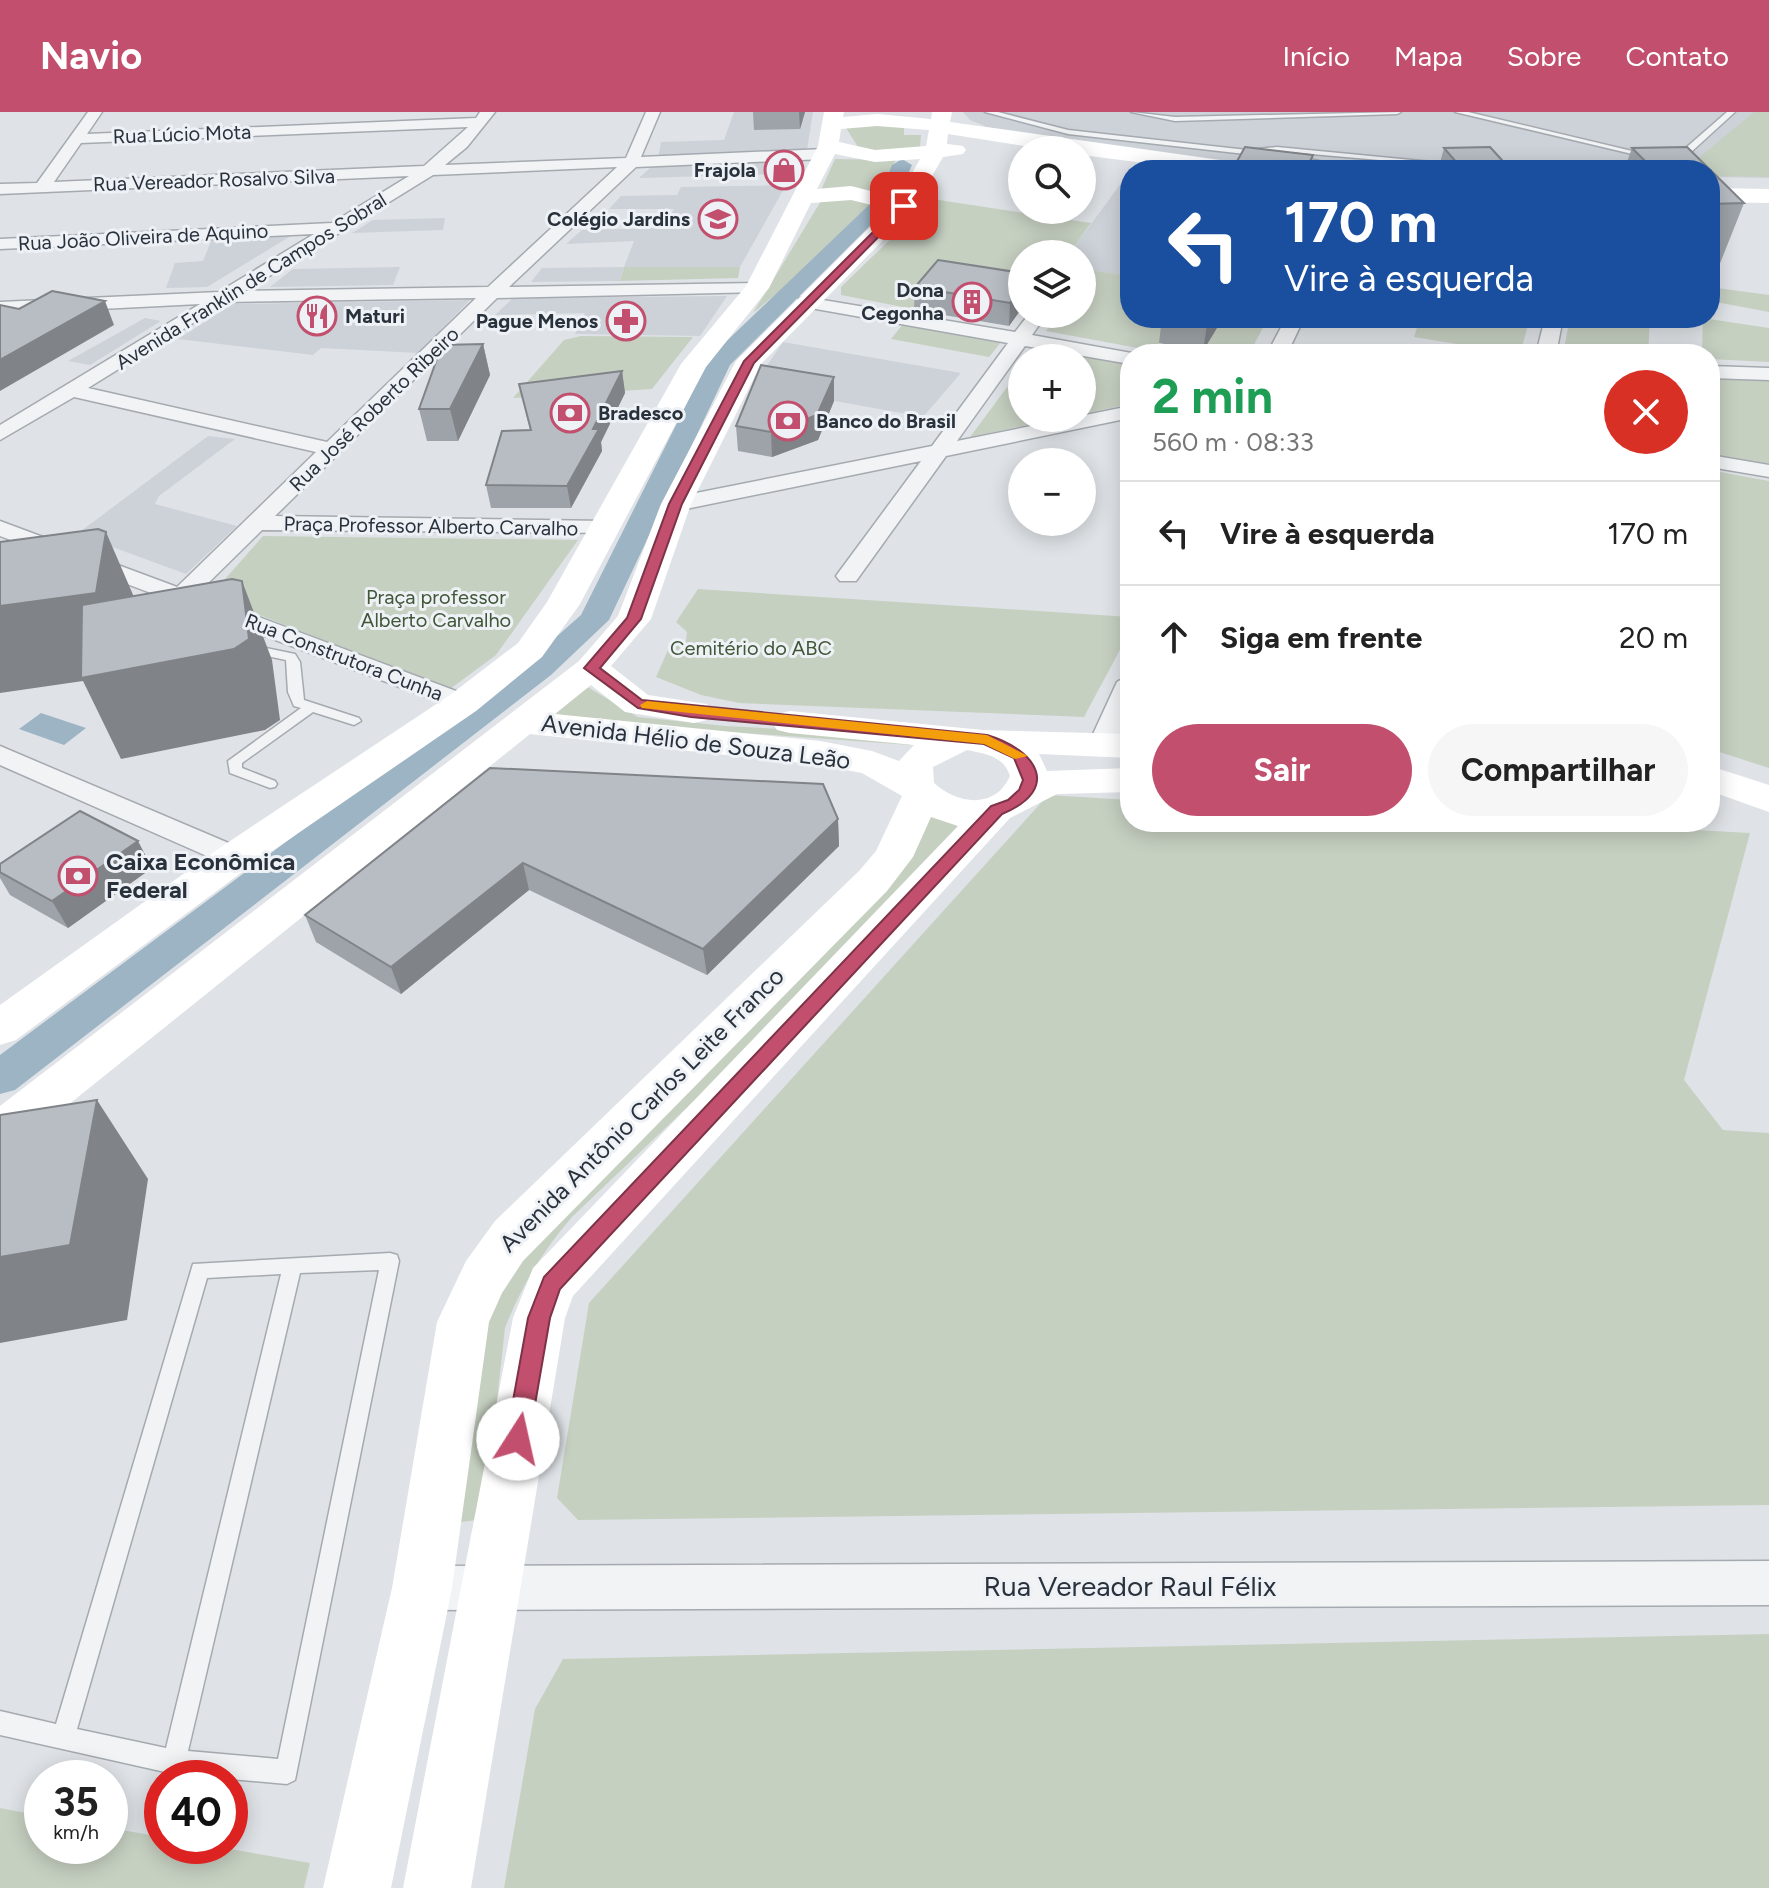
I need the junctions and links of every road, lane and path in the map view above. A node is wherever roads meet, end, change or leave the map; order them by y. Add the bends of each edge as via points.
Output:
1 (95, 112) edge
2 (653, 112) edge
3 (989, 112) edge
4 (1135, 112) edge
5 (1397, 112) edge
6 (1459, 112) edge
7 (1731, 112) edge
8 (1149, 114) edge
9 (485, 117) edge
10 (939, 128) edge
11 (830, 134) edge
12 (74, 139) junction
13 (1008, 150) edge
14 (1213, 160) edge
15 (1223, 160) edge
16 (1248, 160) edge
17 (1401, 160) edge
18 (1666, 160) edge
19 (1677, 160) edge
20 (1096, 161) edge
21 (631, 163) junction
22 (1120, 164) edge
23 (427, 172) junction
24 (1720, 184) edge
25 (1769, 184) edge
26 (42, 187) junction
27 (0, 189) edge
28 (1720, 195) edge
29 (1769, 196) edge
30 (804, 197) junction
31 (904, 206) junction
32 (333, 228) junction
33 (0, 244) edge
34 (757, 288) junction
35 (490, 295) junction
36 (225, 297) junction
37 (805, 302) junction
38 (0, 308) edge
39 (1028, 328) edge
40 (1020, 338) junction
41 (1120, 356) edge
42 (1720, 372) edge
43 (1769, 374) edge
44 (74, 391) junction
45 (1120, 414) edge
46 (0, 434) edge
47 (333, 450) junction
48 (935, 454) junction
49 (1720, 463) edge
50 (1769, 471) edge
51 (676, 504) junction
52 (257, 523) junction
53 (605, 528) junction
54 (8, 537) edge
55 (848, 576) dead end
56 (195, 606) junction
57 (237, 633) junction
58 (591, 668) junction
59 (463, 703) junction
60 (311, 707) junction
61 (354, 721) dead end
62 (522, 722) junction
63 (1120, 724) edge
64 (977, 739) junction
65 (1115, 745) edge
66 (0, 755) edge
67 (1120, 780) edge
68 (1720, 782) edge
69 (270, 784) dead end
70 (918, 789) junction
71 (1769, 799) edge
72 (1011, 801) junction
73 (1720, 807) edge
74 (1769, 808) edge
75 (235, 857) junction
76 (0, 1028) edge
77 (0, 1132) edge
78 (292, 1266) junction
79 (1769, 1583) edge
80 (422, 1588) junction
81 (491, 1589) junction
82 (0, 1723) edge
83 (63, 1738) junction
84 (165, 1760) edge
85 (174, 1760) edge
86 (248, 1769) edge
87 (357, 1888) edge
88 (437, 1888) edge

1 - 12 street
2 - 21 street, Rua José Roberto Ribeiro
3 - 15 lane
4 - 8 lane
5 - 8 lane via 1202,118
6 - 18 lane
7 - 19 lane
9 - 12 street, Rua Lúcio Mota
9 - 23 street, Avenida Franklin de Campos Sobral
10 - 11 street via 881,114
10 - 11 street via 875,156
10 - 13 street via 986,149
10 - 14 street
10 - 31 street
11 - 21 street, Rua Vereador Rosalvo Silva
11 - 30 street
12 - 26 street
16 - 17 lane via 1277,149
20 - 22 street
21 - 23 street, Rua Vereador Rosalvo Silva
21 - 35 street, Rua José Roberto Ribeiro
23 - 26 street, Rua Vereador Rosalvo Silva
23 - 32 street, Avenida Franklin de Campos Sobral
24 - 25 street
26 - 27 street, Rua Vereador Rosalvo Silva
28 - 29 street
30 - 31 street via 851,193
30 - 34 street
31 - 37 street
32 - 33 street, Rua João Oliveira de Aquino
32 - 36 street, Avenida Franklin de Campos Sobral
34 - 35 street
34 - 53 street via 694,364
35 - 36 street
35 - 47 street, Rua José Roberto Ribeiro
36 - 38 street
36 - 44 street, Avenida Franklin de Campos Sobral
37 - 40 street
37 - 51 street via 749,361
39 - 40 street
40 - 41 street
40 - 48 street
42 - 43 street
44 - 46 street, Avenida Franklin de Campos Sobral
44 - 47 street
45 - 48 street
47 - 52 street, Rua José Roberto Ribeiro
48 - 51 street
48 - 55 street
49 - 50 street
51 - 58 street via 634,619
52 - 53 street, Praça Professor Alberto Carvalho
52 - 56 street, Rua José Roberto Ribeiro
53 - 59 street via 530,650
54 - 56 street, Rua Construtora Cunha
56 - 57 street, Rua Construtora Cunha
57 - 59 street, Rua Construtora Cunha
57 - 60 lane via 291,657 296,699
58 - 62 street
58 - 64 street, Avenida Hélio de Souza Leão via 638,704
59 - 75 street
60 - 61 lane
60 - 69 lane via 235,761 235,770
62 - 70 street, Avenida Hélio de Souza Leão via 820,753 872,763
62 - 77 street
63 - 65 street
64 - 65 street, Avenida Hélio de Souza Leão
64 - 70 street, Avenida Antônio Carlos Leite Franco via 931,747 919,757 913,770
64 - 72 street via 1020,755 1028,767 1030,780
66 - 75 street
67 - 72 street via 1052,782
68 - 71 street
70 - 72 street via 955,811
70 - 80 street, Avenida Antônio Carlos Leite Franco via 900,845 873,881 490,1262 463,1322
72 - 81 street, Avenida Antônio Carlos Leite Franco via 551,1284 539,1318
73 - 74 street
75 - 76 street
78 - 83 lane via 200,1270
78 - 85 lane
78 - 86 lane via 390,1261 287,1772
79 - 81 street, Rua Vereador Raul Félix
80 - 81 street, Rua Vereador Raul Félix
80 - 87 street, Avenida Antônio Carlos Leite Franco
81 - 88 street, Avenida Antônio Carlos Leite Franco
82 - 83 lane
83 - 84 lane

